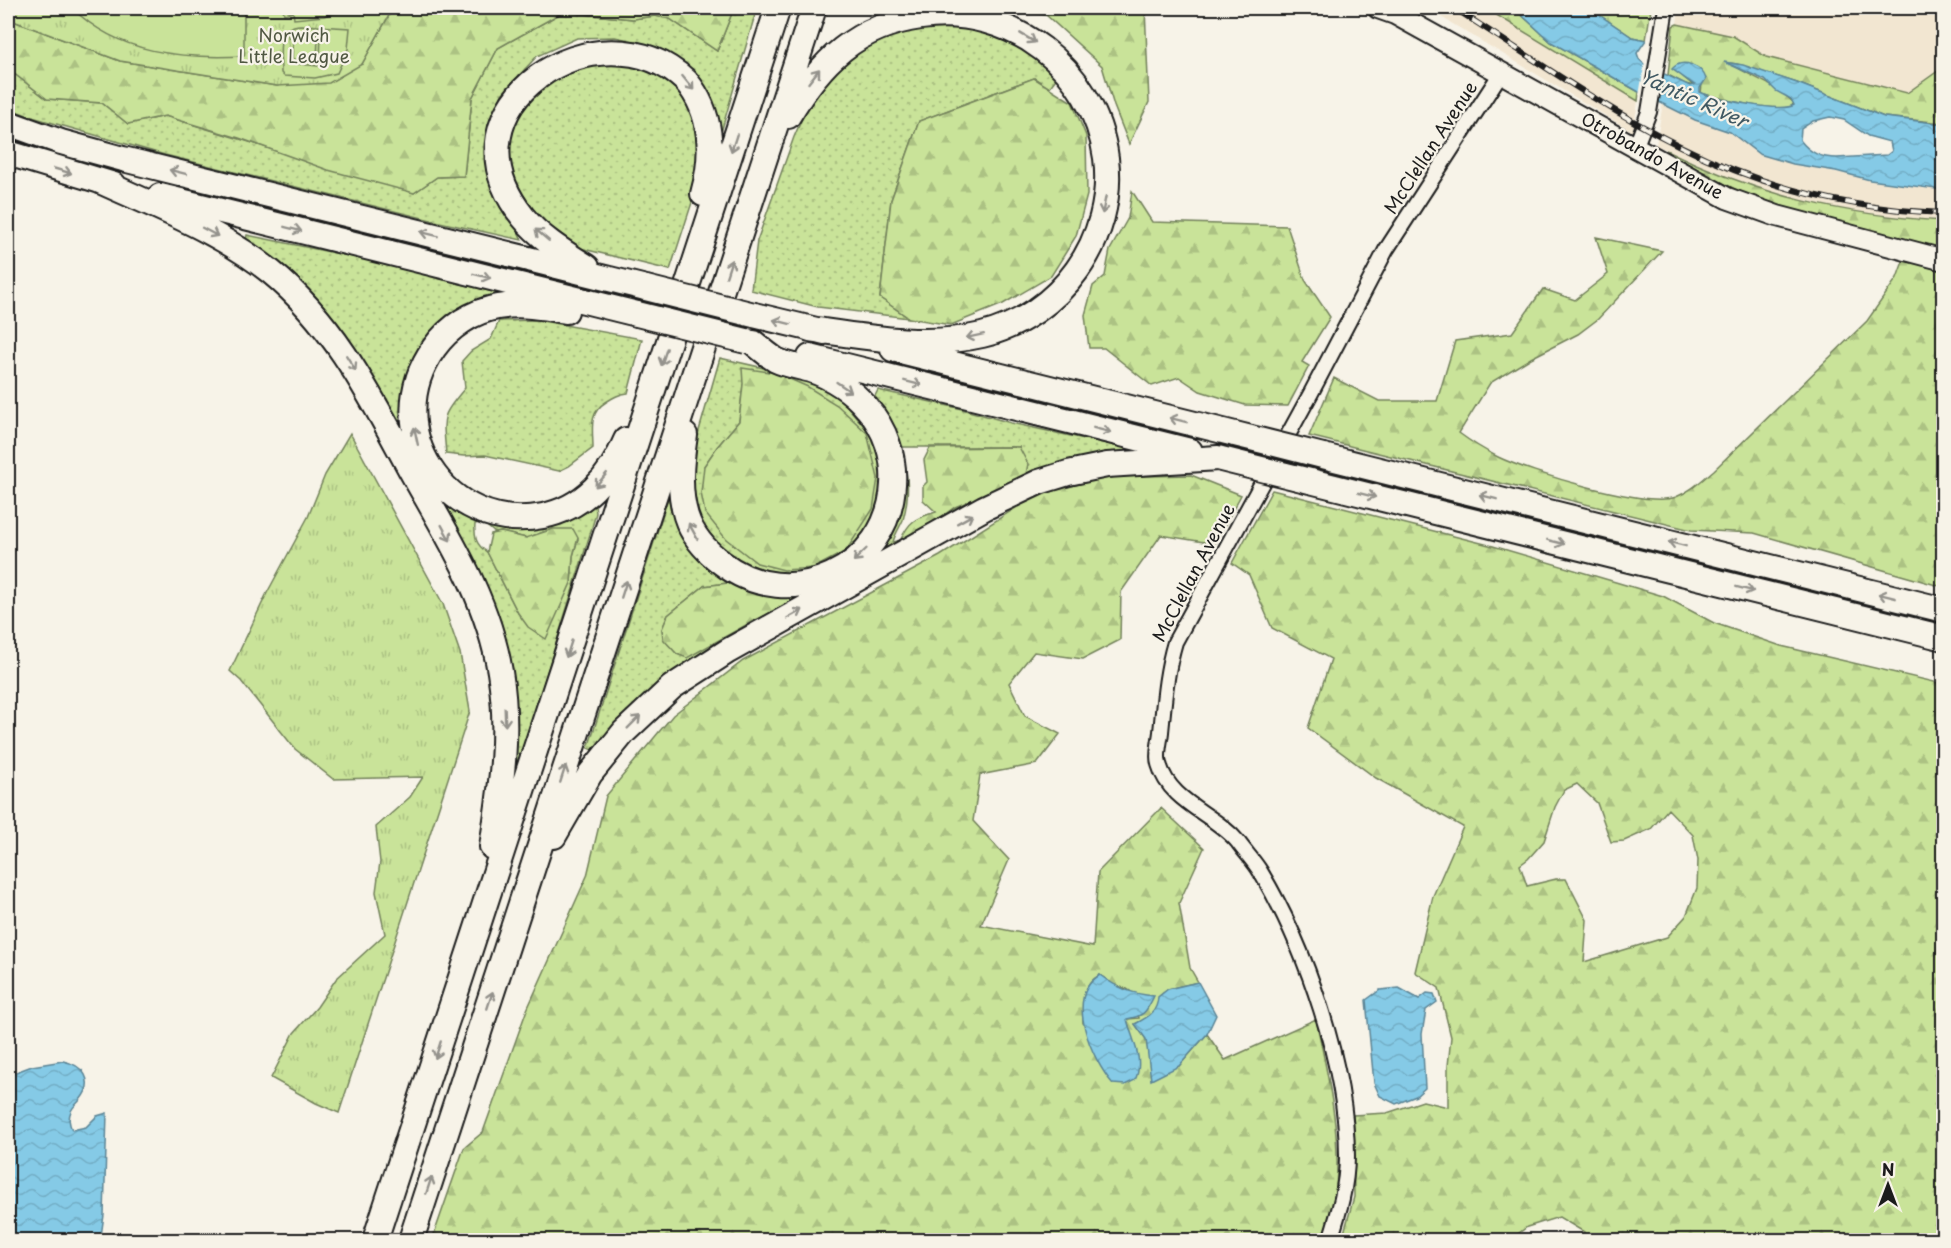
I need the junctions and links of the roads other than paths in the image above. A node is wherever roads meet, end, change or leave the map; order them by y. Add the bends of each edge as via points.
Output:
1 (778, 8) edge
2 (814, 8) edge
3 (1378, 8) edge
4 (1666, 8) edge
5 (1501, 73) junction
6 (8, 123) edge
7 (1635, 148) junction
8 (8, 153) edge
9 (763, 163) junction
10 (100, 181) junction
11 (1944, 260) edge
12 (695, 261) junction
13 (608, 279) junction
14 (630, 312) junction
15 (810, 329) junction
16 (750, 342) junction
17 (698, 363) junction
18 (652, 394) junction
19 (1220, 459) junction
20 (1944, 610) edge
21 (1944, 638) edge
22 (524, 894) junction
23 (482, 915) junction
24 (375, 1240) edge
25 (411, 1240) edge
26 (1330, 1240) edge

1 -> 12 highway
2 - 9 highway
3 - 5 street, Otrobando Avenue
4 - 7 street via 1650,103
5 - 7 street, Otrobando Avenue
5 - 26 street, McClellan Avenue via 1386,250 1175,642 1168,666 1158,761 1166,783 1232,836 1259,868 1303,957 1320,1008 1339,1080 1347,1157 1344,1197
13 -> 6 highway via 123,159
7 - 11 street, Otrobando Avenue via 1725,197 1777,216
8 -> 10 highway
9 -> 15 highway via 797,102 825,64 869,33 897,21 925,16 981,19 1028,37 1049,53 1072,80 1100,131 1106,158 1106,190 1093,242 1070,280 1032,314 995,331 947,340
17 -> 9 highway
10 -> 14 highway
10 -> 23 highway via 222,238 272,273 308,307 352,365 468,572 500,669 505,721 503,775
13 -> 12 highway via 558,248 523,217 506,188 498,152 503,115 521,83 548,59 587,44 622,44 651,53 684,78 702,106 709,138 709,169 697,218
12 -> 18 highway
15 -> 13 highway, bridge
14 - 16 highway, bridge
18 -> 14 highway via 601,481 579,503 554,514 510,518 480,510 439,481 418,446 413,410 418,378 437,344 459,324 499,307
20 -> 15 highway, bridge
16 -> 17 highway via 777,360 815,372 856,396 879,424 890,451 893,492 882,526 856,560 819,580 790,586 757,582 723,564 694,534 683,504 681,474
16 -> 19 highway
22 -> 17 highway
18 -> 23 highway
19 -> 21 highway, bridge
22 -> 19 highway via 597,763 648,707 700,668 984,508 1039,482 1107,465
25 -> 22 highway
23 -> 24 highway

